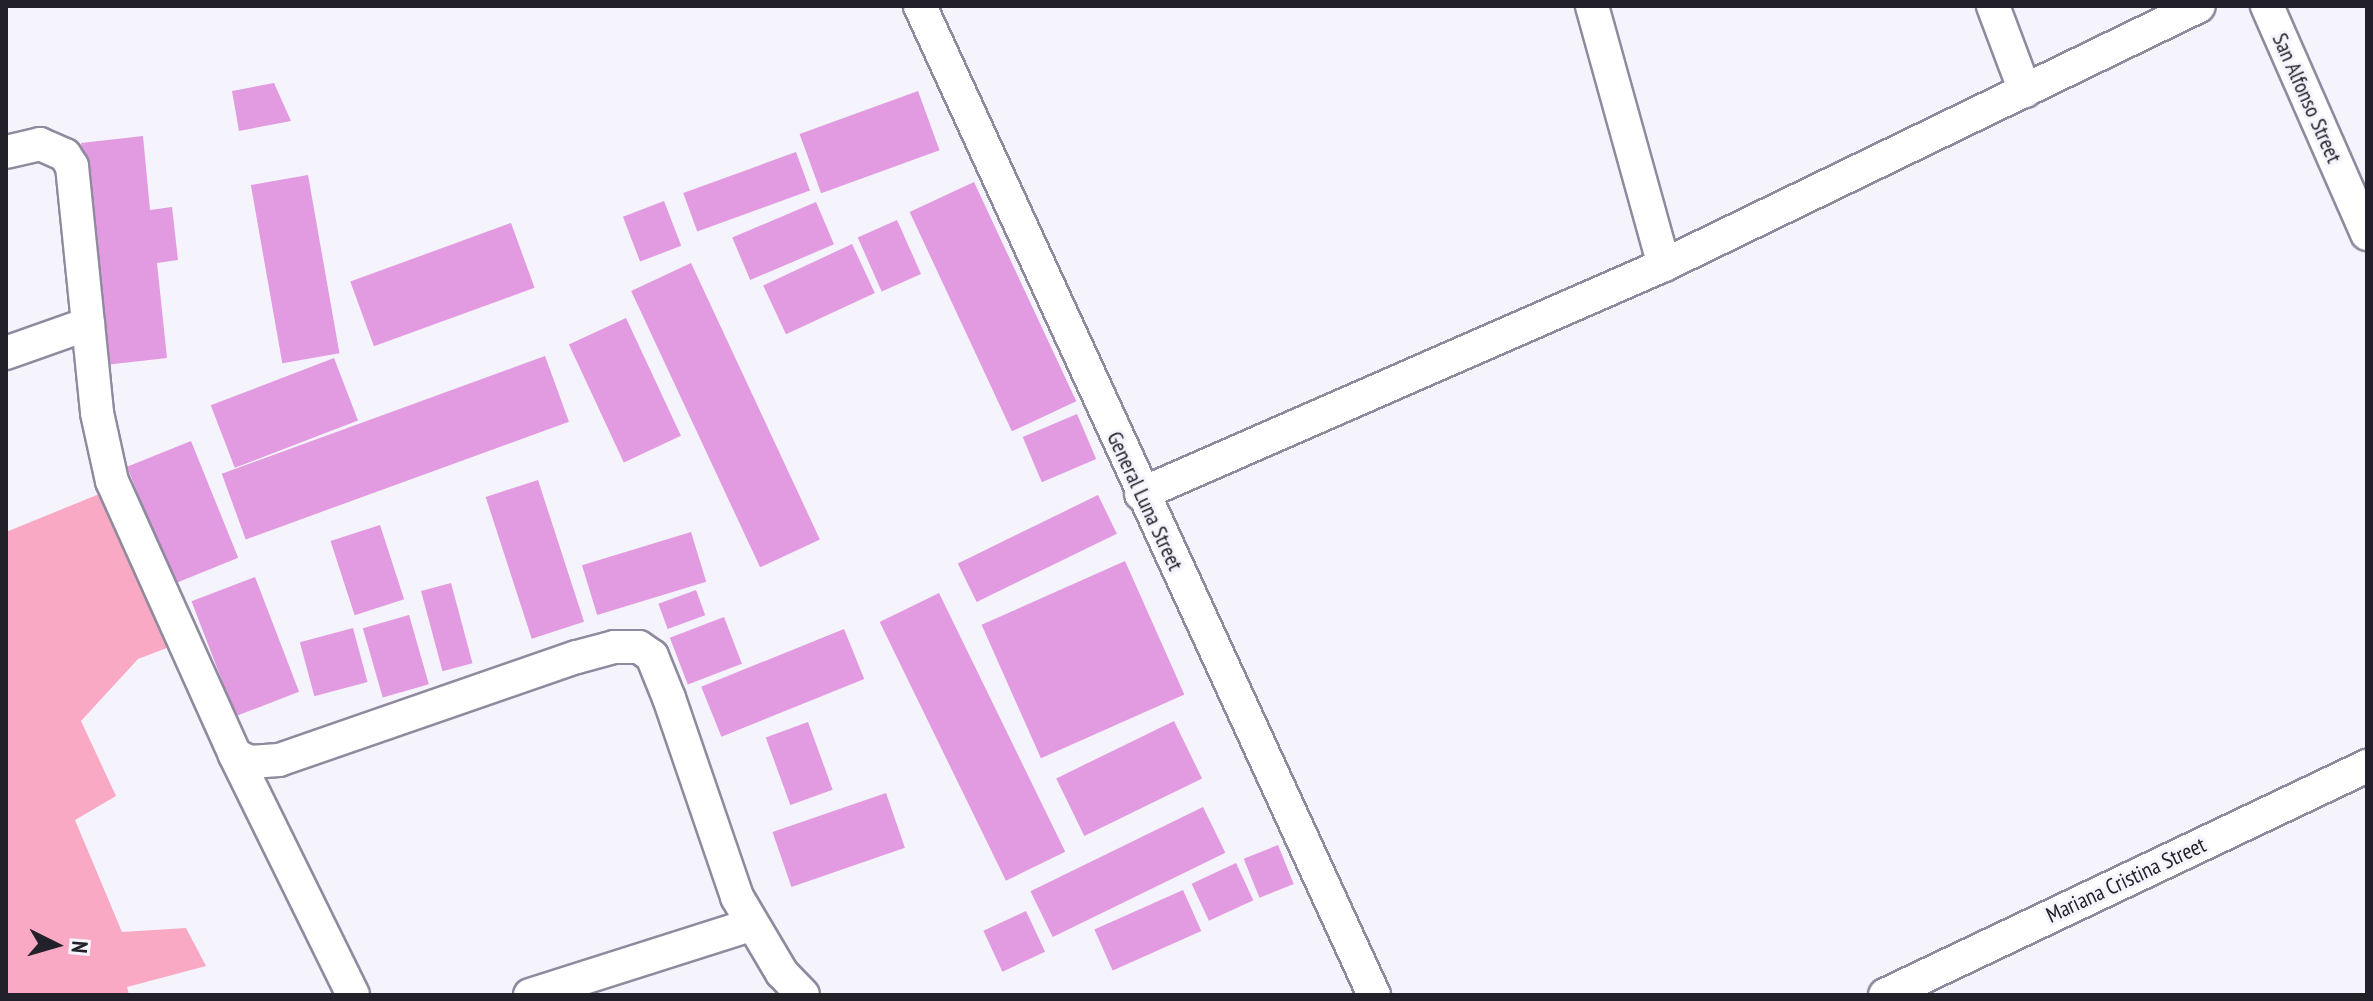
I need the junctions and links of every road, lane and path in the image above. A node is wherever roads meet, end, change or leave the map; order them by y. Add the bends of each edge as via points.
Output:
1 (920, 6) edge
2 (1592, 6) edge
3 (1993, 6) edge
4 (2199, 6) edge
5 (2267, 6) edge
6 (2025, 91) junction
7 (6, 152) edge
8 (2367, 234) edge
9 (1664, 265) junction
10 (88, 324) junction
11 (6, 353) edge
12 (1141, 494) junction
13 (235, 755) junction
14 (2367, 766) edge
15 (751, 925) junction
16 (353, 995) edge
17 (530, 995) edge
18 (803, 995) edge
19 (1374, 995) edge
20 (1885, 995) edge

1 - 12 street, General Luna Street
2 - 9 street
3 - 6 street
4 - 6 street
5 - 8 street, San Alfonso Street
6 - 9 street
7 - 10 street via 40,144 65,155 72,166
9 - 12 street
10 - 11 street
10 - 13 street via 97,413 112,481
12 - 19 street, General Luna Street
13 - 15 street via 250,762 279,760 577,657 639,647 652,656 669,698
13 - 16 street
14 - 20 street, Mariana Cristina Street
15 - 17 street
15 - 18 street

